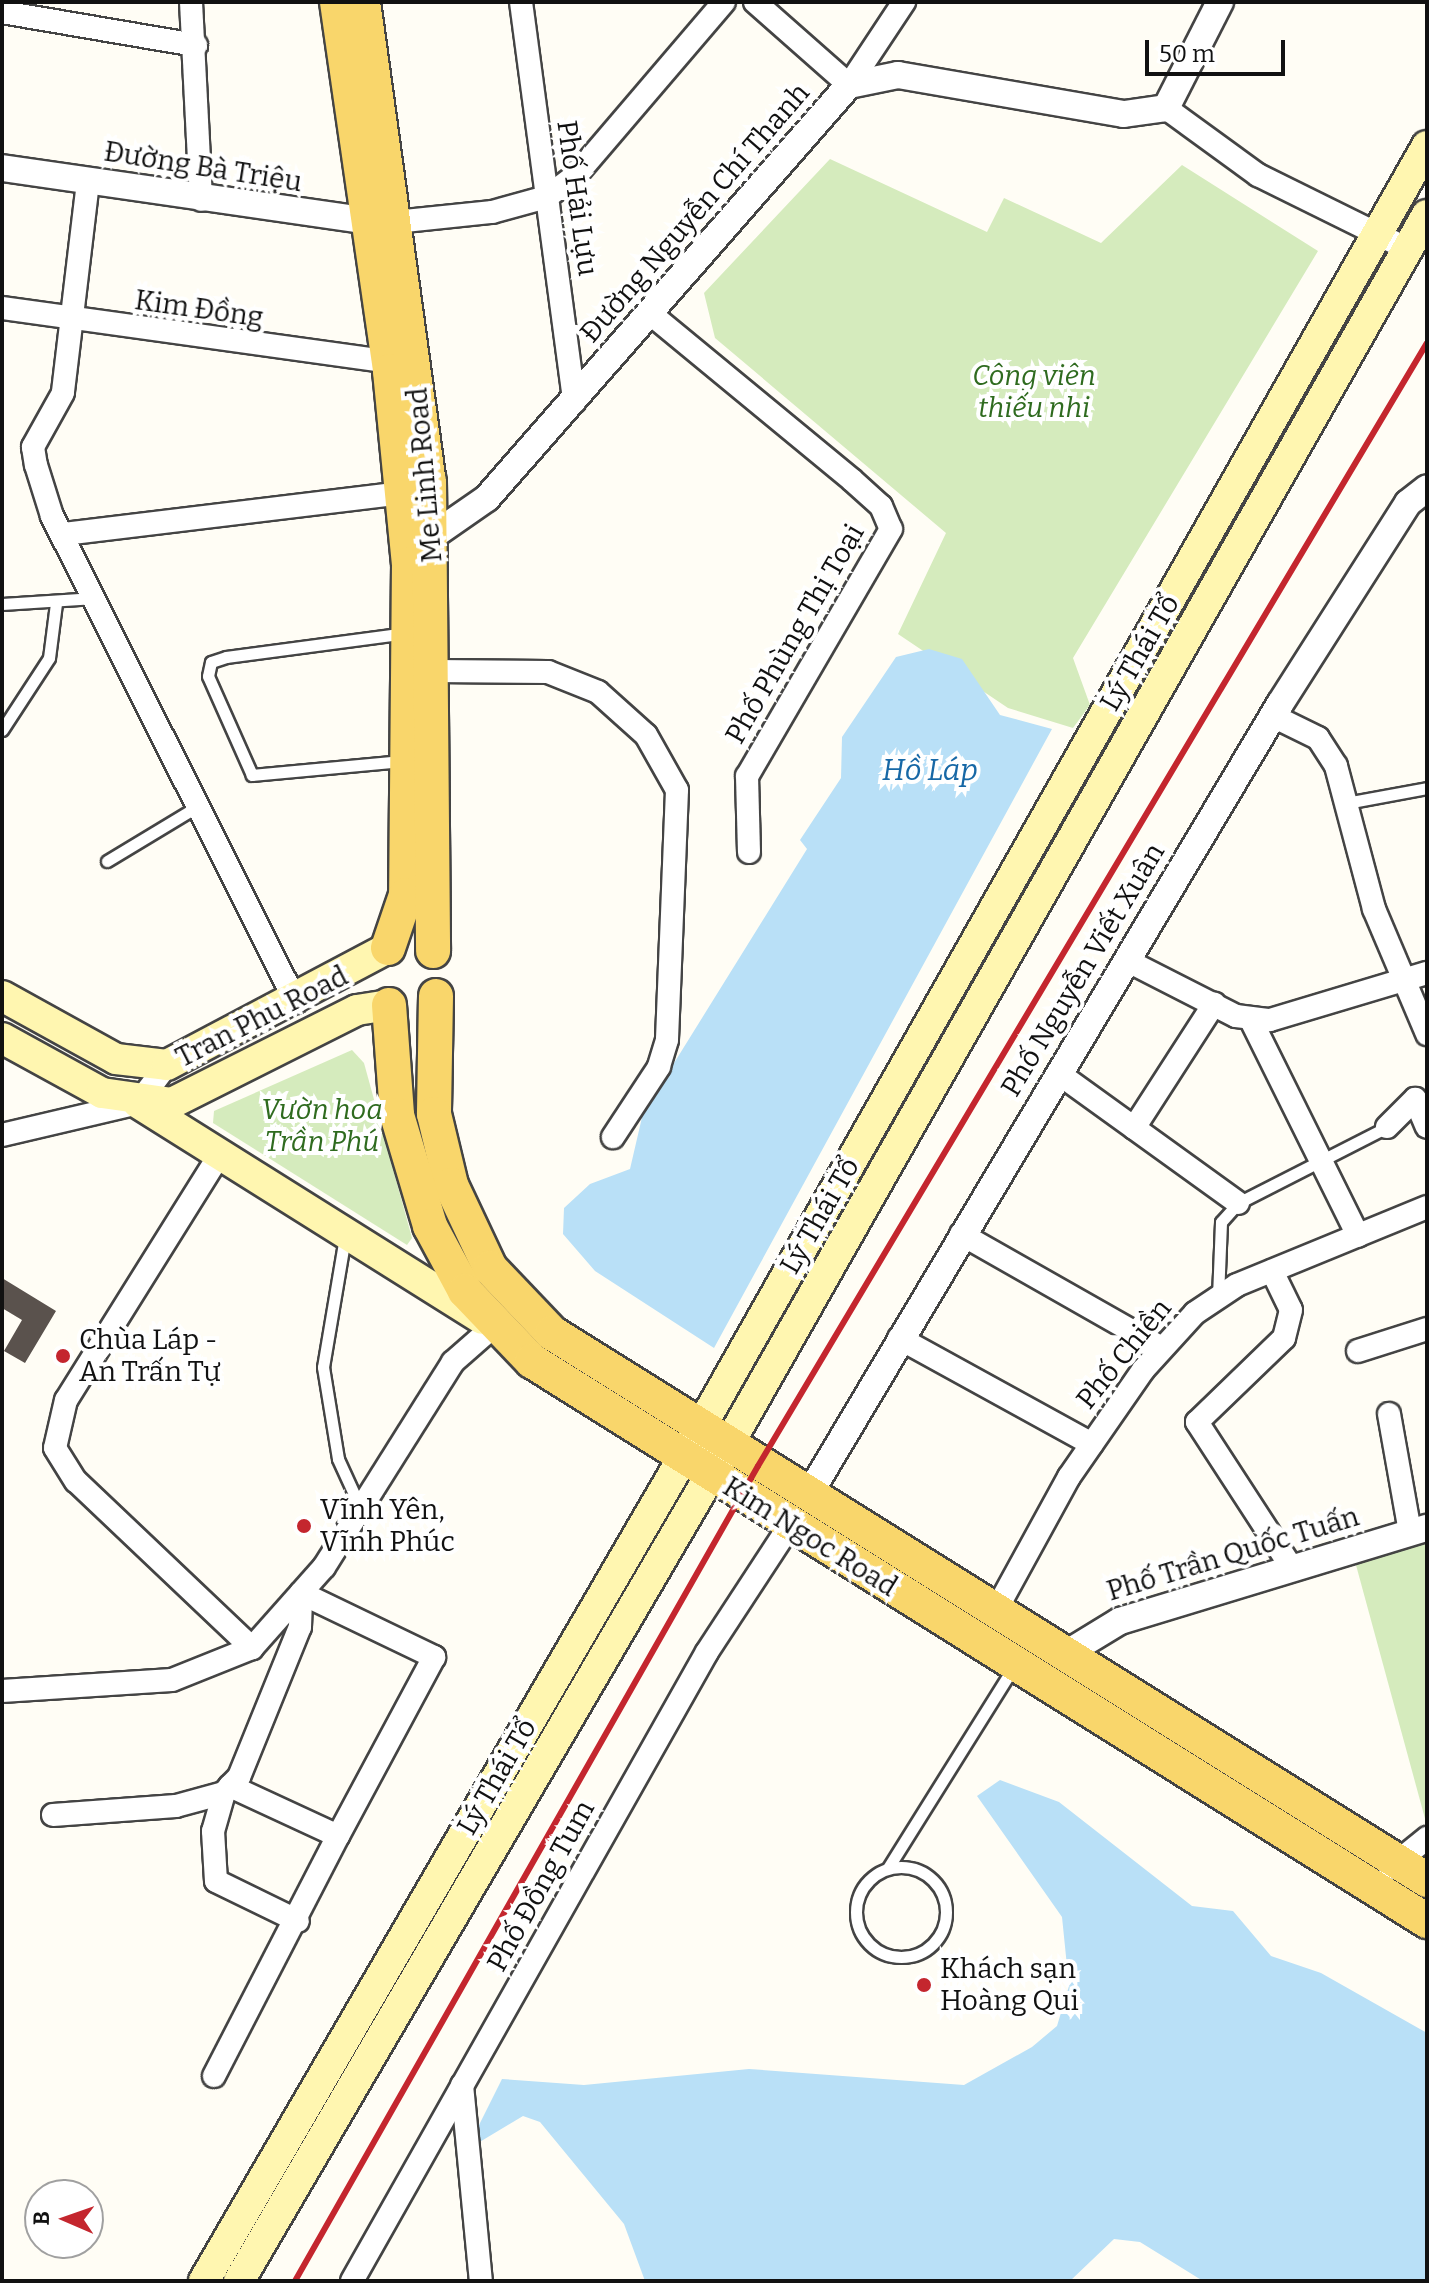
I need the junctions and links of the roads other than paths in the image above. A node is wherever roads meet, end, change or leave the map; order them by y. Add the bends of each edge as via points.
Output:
1 (191, 2) edge
2 (337, 2) edge
3 (363, 2) edge
4 (521, 2) edge
5 (724, 2) edge
6 (755, 2) edge
7 (904, 2) edge
8 (1220, 2) edge
9 (2, 12) edge
10 (56, 12) edge
11 (196, 45) junction
12 (849, 85) junction
13 (1166, 108) junction
14 (1427, 146) edge
15 (2, 168) edge
16 (88, 182) junction
17 (547, 197) junction
18 (201, 200) junction
19 (1427, 215) edge
20 (382, 223) junction
21 (1378, 233) junction
22 (1408, 249) junction
23 (2, 308) edge
24 (652, 315) junction
25 (71, 320) junction
26 (389, 362) junction
27 (574, 401) junction
28 (1427, 488) edge
29 (405, 493) junction
30 (64, 534) junction
31 (421, 544) junction
32 (95, 598) junction
33 (56, 603) junction
34 (2, 604) edge
35 (411, 632) junction
36 (434, 671) junction
37 (1273, 716) junction
38 (2, 730) edge
39 (409, 760) junction
40 (1427, 788) edge
41 (1346, 803) junction
42 (198, 806) junction
43 (749, 852) dead end
44 (107, 861) dead end
45 (388, 948) junction
46 (433, 951) junction
47 (1126, 960) junction
48 (1427, 973) edge
49 (1403, 980) junction
50 (2, 996) edge
51 (436, 996) junction
52 (296, 1002) junction
53 (1214, 1004) junction
54 (389, 1005) junction
55 (1250, 1018) junction
56 (1427, 1034) edge
57 (2, 1038) edge
58 (167, 1065) junction
59 (1058, 1073) junction
60 (138, 1103) junction
61 (1387, 1127) joint
62 (1427, 1127) edge
63 (1134, 1128) junction
64 (2, 1135) edge
65 (613, 1137) dead end
66 (220, 1154) junction
67 (1320, 1161) junction
68 (1238, 1203) junction
69 (1427, 1207) edge
70 (346, 1232) junction
71 (961, 1234) junction
72 (1358, 1236) junction
73 (1272, 1271) junction
74 (1218, 1298) junction
75 (494, 1326) junction
76 (1427, 1329) edge
77 (899, 1338) junction
78 (1162, 1348) junction
79 (1358, 1351) dead end
80 (1389, 1414) dead end
81 (1092, 1444) junction
82 (705, 1453) junction
83 (808, 1496) junction
84 (361, 1508) junction
85 (790, 1525) junction
86 (1419, 1530) edge
87 (1291, 1567) junction
88 (301, 1593) junction
89 (995, 1612) junction
90 (252, 1648) junction
91 (1064, 1655) junction
92 (1015, 1664) junction
93 (2, 1691) edge
94 (227, 1790) junction
95 (53, 1815) dead end
96 (338, 1836) junction
97 (1427, 1838) edge
98 (1395, 1860) junction
99 (888, 1868) junction
100 (1427, 1880) edge
101 (1377, 1890) junction
102 (298, 1921) junction
103 (1427, 1921) edge
104 (214, 2076) dead end
105 (462, 2085) junction
106 (204, 2281) edge
107 (239, 2281) edge
108 (352, 2281) edge
109 (481, 2281) edge

1 - 11 street
2 - 20 main road, Me Linh Road
3 - 20 main road, Me Linh Road
4 - 17 street, Phố Hải Lựu
5 - 17 street via 577,174
6 - 12 street
7 - 12 street
8 - 13 street
9 - 10 street
10 - 11 street
11 - 18 street
12 - 13 street, Đường Nguyễn Chí Thanh via 924,77 1124,114
12 - 24 street, Đường Nguyễn Chí Thanh
13 - 21 street via 1258,175
14 - 21 main road, Lý Thái Tổ
15 - 16 street, Đường Bà Triệu
16 - 18 street, Đường Bà Triệu
16 - 25 street
17 - 20 street via 492,212
17 - 27 street, Phố Hải Lựu
18 - 20 street, Đường Bà Triệu
19 - 22 main road, Lý Thái Tổ
20 - 26 main road, Me Linh Road
20 - 31 main road, Me Linh Road
21 - 22 street
21 - 82 main road, Lý Thái Tổ
22 - 82 main road, Lý Thái Tổ
23 - 25 street, Kim Đồng
24 - 27 street, Đường Nguyễn Chí Thanh
24 - 43 street, Phố Phùng Thị Toại via 872,498 891,529 747,776
25 - 26 street, Kim Đồng
25 - 30 street via 63,393 33,447
26 - 29 main road, Me Linh Road
27 - 31 street, Đường Nguyễn Chí Thanh via 487,498
28 - 37 street, Phố Nguyễn Viết Xuân via 1408,503
29 - 30 street
29 - 31 main road, Me Linh Road
30 - 32 street
31 - 35 main road, Me Linh Road
31 - 36 main road, Me Linh Road
32 - 33 lane
32 - 42 street
33 - 34 lane
33 - 38 lane via 49,658
35 - 39 main road, Me Linh Road
35 - 39 lane via 226,657 211,662 208,676 252,775
36 - 46 main road, Me Linh Road
36 - 65 street via 548,672 598,692 646,735 677,790 667,1040 659,1067
37 - 41 street via 1318,738
37 - 47 street, Phố Nguyễn Viết Xuân
39 - 45 main road, Me Linh Road via 405,902
40 - 41 lane
41 - 49 street via 1374,909
42 - 44 lane
42 - 52 street
45 - 46 main road via 411,941
45 - 52 main road, Tran Phu Road
45 - 54 main road via 374,977
46 - 51 main road via 442,973
47 - 53 street
47 - 59 street, Phố Nguyễn Viết Xuân
48 - 49 street
49 - 55 street via 1270,1020
49 - 56 street
50 - 58 main road, Tran Phu Road via 116,1059
51 - 54 main road via 415,1010
51 - 82 main road, Kim Ngoc Road via 438,1140 490,1268 552,1333
52 - 58 main road, Tran Phu Road
53 - 55 street
53 - 63 street
54 - 60 main road, Tran Phu Road via 357,1010 184,1100
54 - 75 main road, Kim Ngoc Road via 395,1098 416,1189 444,1255
55 - 67 street
57 - 60 main road, Tran Phu Road via 78,1082
58 - 60 street
59 - 63 street
59 - 71 street, Phố Nguyễn Viết Xuân
60 - 64 street
60 - 66 main road
61 - 62 street via 1415,1099
61 - 67 lane
63 - 68 street
66 - 70 main road
66 - 90 street via 66,1400 55,1448 76,1481
67 - 68 lane
67 - 72 street
68 - 74 lane via 1221,1222
69 - 72 street, Phố Chiền
70 - 75 main road
70 - 84 lane via 323,1367 338,1459
71 - 77 street, Phố Nguyễn Viết Xuân
71 - 78 street
72 - 73 street, Phố Chiền
73 - 74 street, Phố Chiền
73 - 87 street via 1291,1310 1284,1338 1197,1422
74 - 78 street, Phố Chiền
75 - 82 main road, Kim Ngoc Road via 532,1361
75 - 84 street via 453,1362
76 - 79 street
77 - 81 street
77 - 83 street, Phố Nguyễn Viết Xuân
78 - 81 street, Phố Chiền
80 - 86 street
81 - 89 street, Phố Chiền
82 - 83 main road, Kim Ngoc Road
82 - 85 main road, Kim Ngoc Road
82 - 106 main road, Lý Thái Tổ
82 - 107 main road, Lý Thái Tổ
83 - 89 main road, Kim Ngoc Road
84 - 88 street
85 - 92 main road, Kim Ngoc Road
85 - 105 street, Phố Đồng Tum via 707,1652
86 - 87 street, Phố Trần Quốc Tuấn
87 - 91 street, Phố Trần Quốc Tuấn via 1120,1621
88 - 90 street
88 - 94 street via 300,1627
88 - 96 street via 434,1657
89 - 91 main road, Kim Ngoc Road
90 - 93 street via 172,1680
91 - 98 main road, Kim Ngoc Road
92 - 99 lane
92 - 101 main road, Kim Ngoc Road
94 - 95 street via 176,1806
94 - 96 street
94 - 102 street via 213,1831 216,1881
96 - 102 street
97 - 98 street
98 - 100 main road, Kim Ngoc Road
98 - 101 street
99 - 99 lane via 865,1884 857,1925 889,1956 920,1953 942,1931 945,1900 928,1876
101 - 103 main road, Kim Ngoc Road
102 - 104 street
105 - 108 street, Phố Đồng Tum
105 - 109 street

